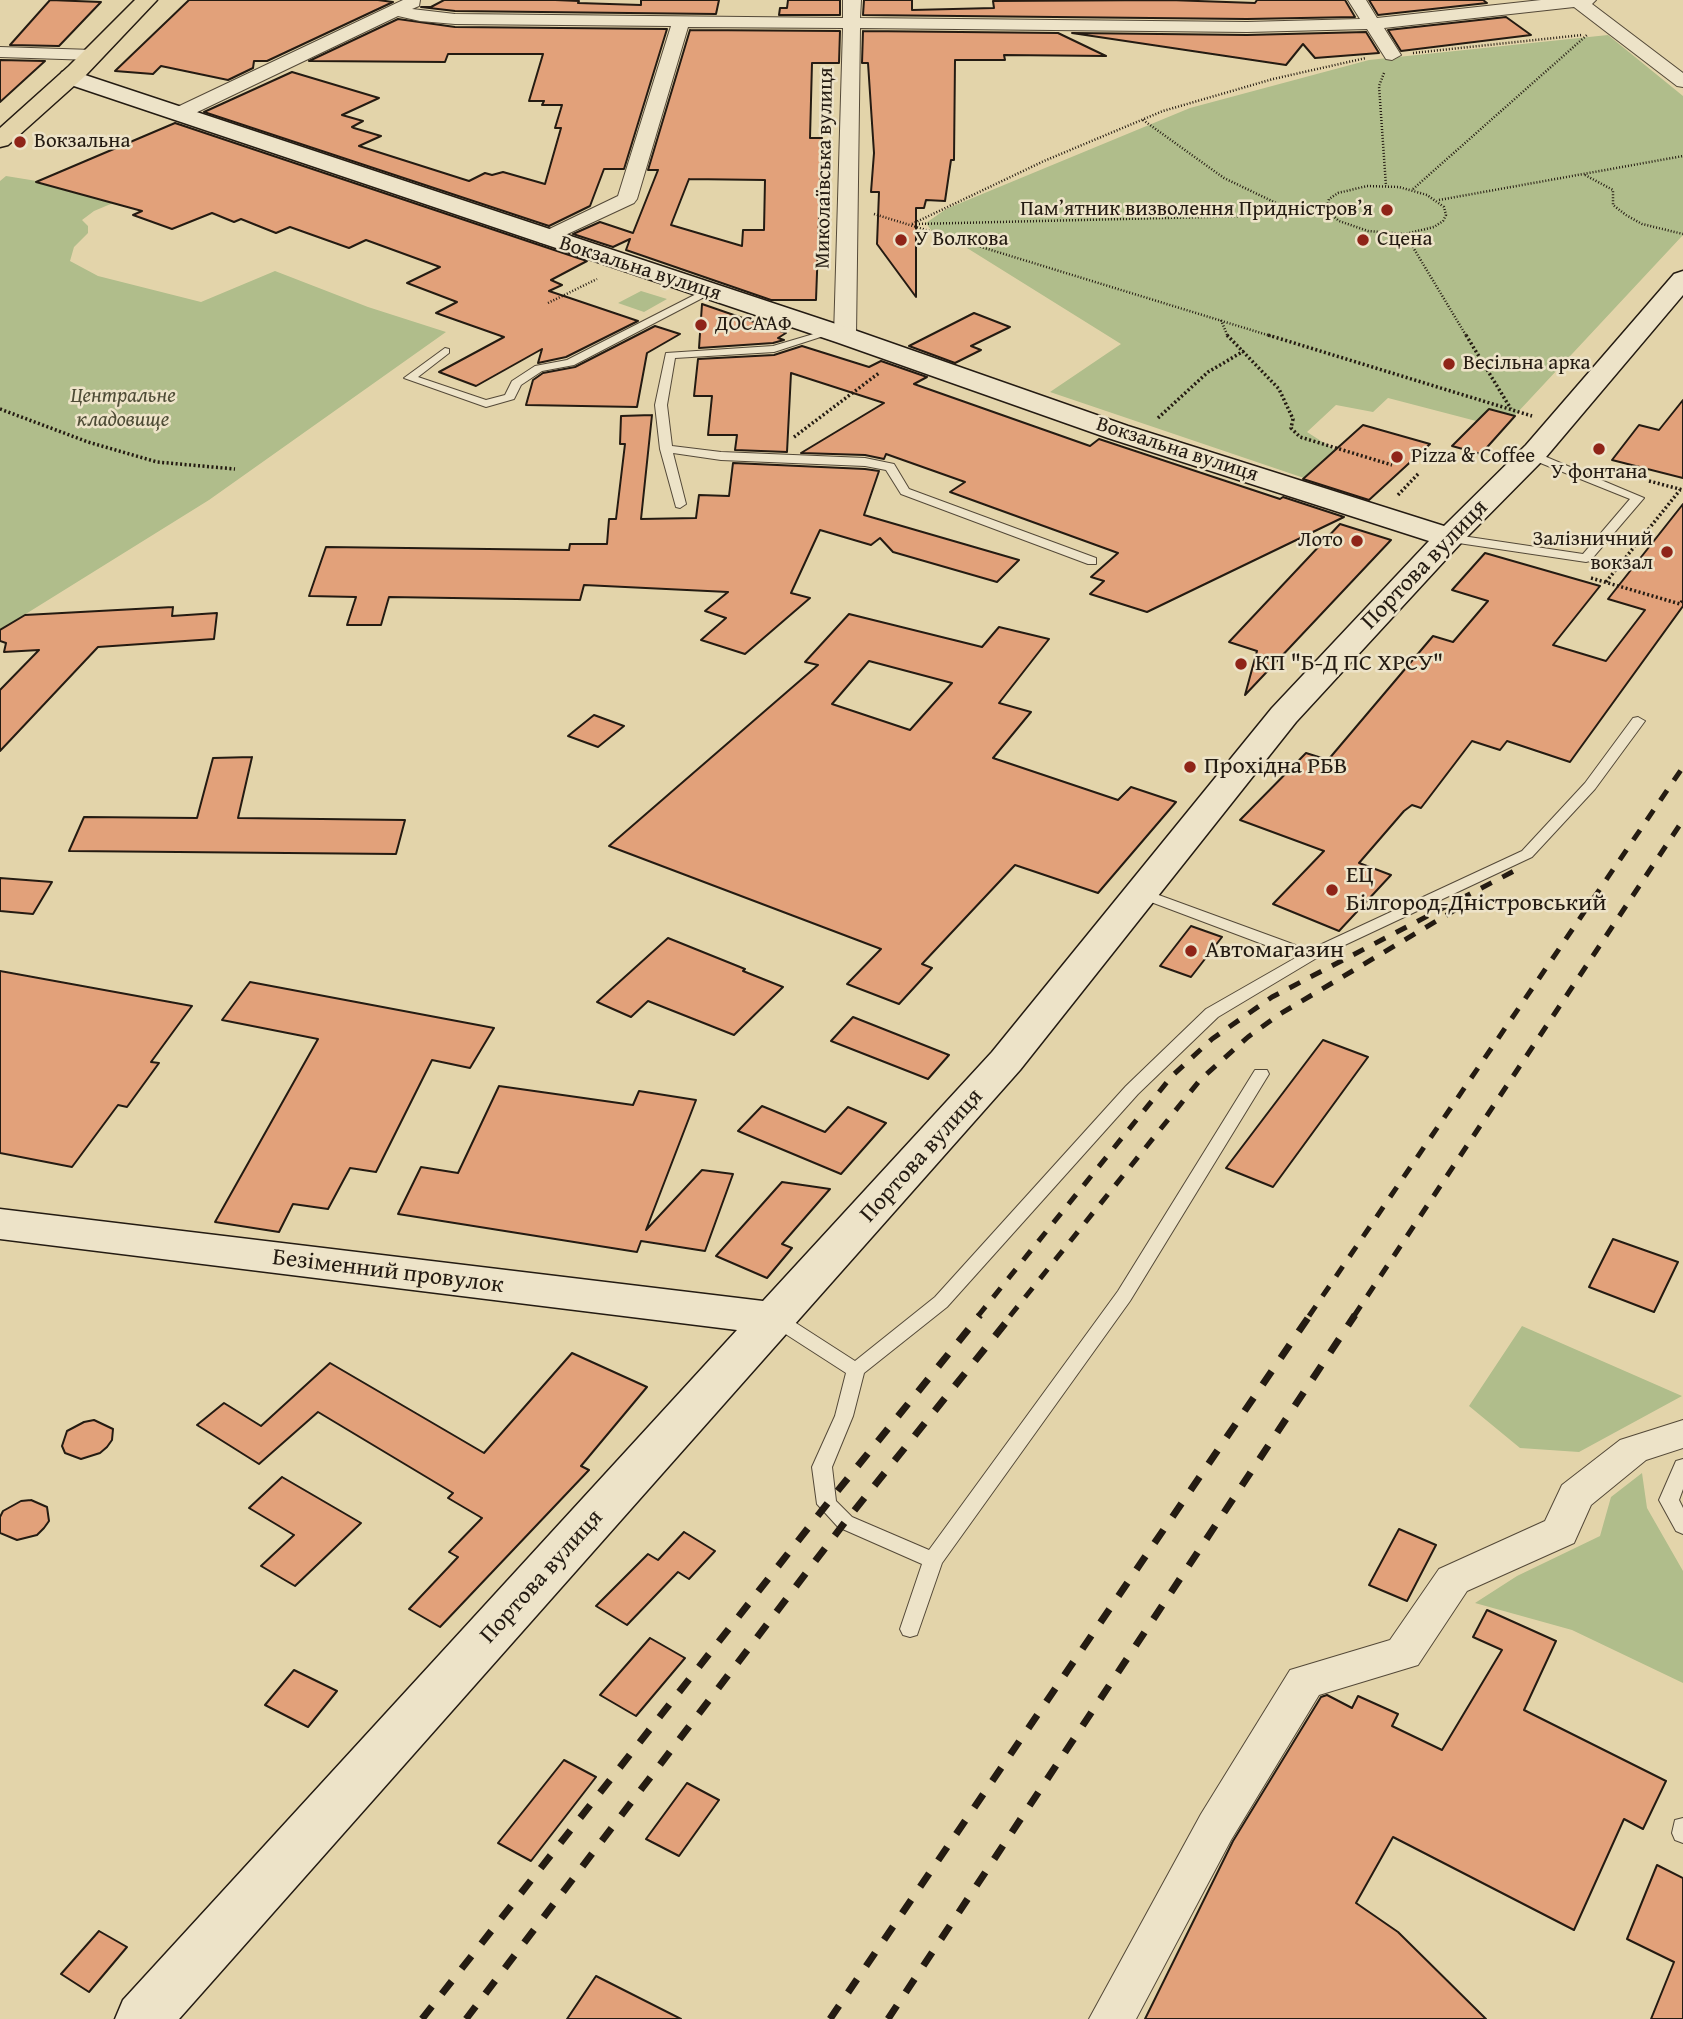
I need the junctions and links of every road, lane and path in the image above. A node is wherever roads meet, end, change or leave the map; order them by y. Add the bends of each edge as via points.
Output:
1 (147, 0) edge
2 (417, 0) edge
3 (852, 0) edge
4 (1357, 0) edge
5 (1580, 0) edge
6 (396, 10) junction
7 (681, 21) junction
8 (851, 23) junction
9 (1373, 24) junction
10 (0, 52) edge
11 (93, 55) junction
12 (1392, 55) junction
13 (70, 77) junction
14 (1683, 82) edge
15 (180, 113) junction
16 (1143, 120) junction
17 (0, 140) edge
18 (1683, 156) edge
19 (1584, 174) junction
20 (1386, 186) junction
21 (1413, 190) junction
22 (1438, 201) junction
23 (872, 213) dead end
24 (1302, 215) junction
25 (1331, 215) junction
26 (912, 224) junction
27 (1405, 234) junction
28 (1683, 234) edge
29 (546, 238) junction
30 (626, 264) junction
31 (1683, 279) edge
32 (708, 291) junction
33 (548, 303) dead end
34 (1220, 319) junction
35 (838, 334) junction
36 (445, 351) dead end
37 (1244, 351) junction
38 (902, 356) junction
39 (0, 409) edge
40 (1511, 410) junction
41 (1153, 422) dead end
42 (1536, 436) junction
43 (666, 449) junction
44 (767, 458) junction
45 (1392, 465) dead end
46 (234, 469) dead end
47 (1419, 472) dead end
48 (1680, 490) dead end
49 (1393, 499) dead end
50 (680, 504) dead end
51 (1449, 538) junction
52 (1092, 561) dead end
53 (1606, 582) dead end
54 (1638, 720) dead end
55 (1140, 893) junction
56 (1310, 956) junction
57 (1261, 1074) dead end
58 (0, 1224) edge
59 (776, 1319) junction
60 (856, 1370) junction
61 (1683, 1434) edge
62 (1683, 1466) edge
63 (1683, 1526) edge
64 (933, 1560) junction
65 (910, 1629) dead end
66 (1683, 1827) edge
67 (1683, 1833) edge
68 (143, 2019) edge
69 (1112, 2019) edge

1 - 11 main road
2 - 6 street
3 - 8 street, Миколаївська вулиця
4 - 9 street
5 - 9 street
5 - 14 street
6 - 7 street via 455,19
6 - 15 street
7 - 8 street
7 - 29 street via 627,199
8 - 9 street
8 - 35 street, Миколаївська вулиця
9 - 12 street
10 - 11 street
11 - 13 main road
12 - 16 path via 1273,79
12 - 20 path via 1379,86
12 - 21 path via 1587,35
13 - 15 street, Вокзальна вулиця
13 - 17 main road
15 - 29 street, Вокзальна вулиця
16 - 24 path via 1224,178
16 - 26 path
18 - 19 path
19 - 22 path
19 - 28 path via 1613,190 1613,205 1626,215
20 - 21 path
20 - 25 path via 1338,193 1329,199
21 - 22 path
22 - 27 path via 1446,215 1443,221
23 - 26 path
24 - 25 path
24 - 26 path
25 - 27 path via 1368,231
26 - 34 path
27 - 40 path
29 - 30 street, Вокзальна вулиця
30 - 32 street, Вокзальна вулиця
30 - 33 path
31 - 42 street, Портова вулиця
32 - 35 street, Вокзальна вулиця
32 - 36 lane via 570,363 539,368 516,383 510,397 486,404 410,378
34 - 37 path via 1230,339
34 - 40 path
35 - 38 street, Вокзальна вулиця
35 - 43 lane via 774,349 670,355 661,405
37 - 41 path via 1208,372
37 - 45 path via 1279,389 1293,419 1291,428 1300,437
38 - 44 path
38 - 51 street, Вокзальна вулиця via 1118,432
39 - 46 path via 157,462
40 - 42 path
42 - 51 street, Портова вулиця
42 - 51 lane via 1638,498 1586,558
43 - 44 lane
43 - 50 lane
44 - 52 lane via 890,467 905,491
47 - 49 path
48 - 53 path
51 - 55 street, Портова вулиця via 1284,715
54 - 56 lane via 1590,786 1527,854
55 - 56 lane
55 - 59 street, Портова вулиця via 1006,1061
56 - 60 lane via 1212,1013 1132,1090 941,1302
57 - 64 lane via 1125,1296
58 - 59 street, Безіменний провулок
59 - 60 lane
59 - 68 street, Портова вулиця
60 - 64 lane via 844,1416 822,1467 827,1504 845,1522
61 - 69 street via 1633,1450 1576,1496 1560,1532 1452,1580 1404,1653 1305,1682 1216,1827
62 - 63 lane via 1669,1500
64 - 65 lane
66 - 67 lane

